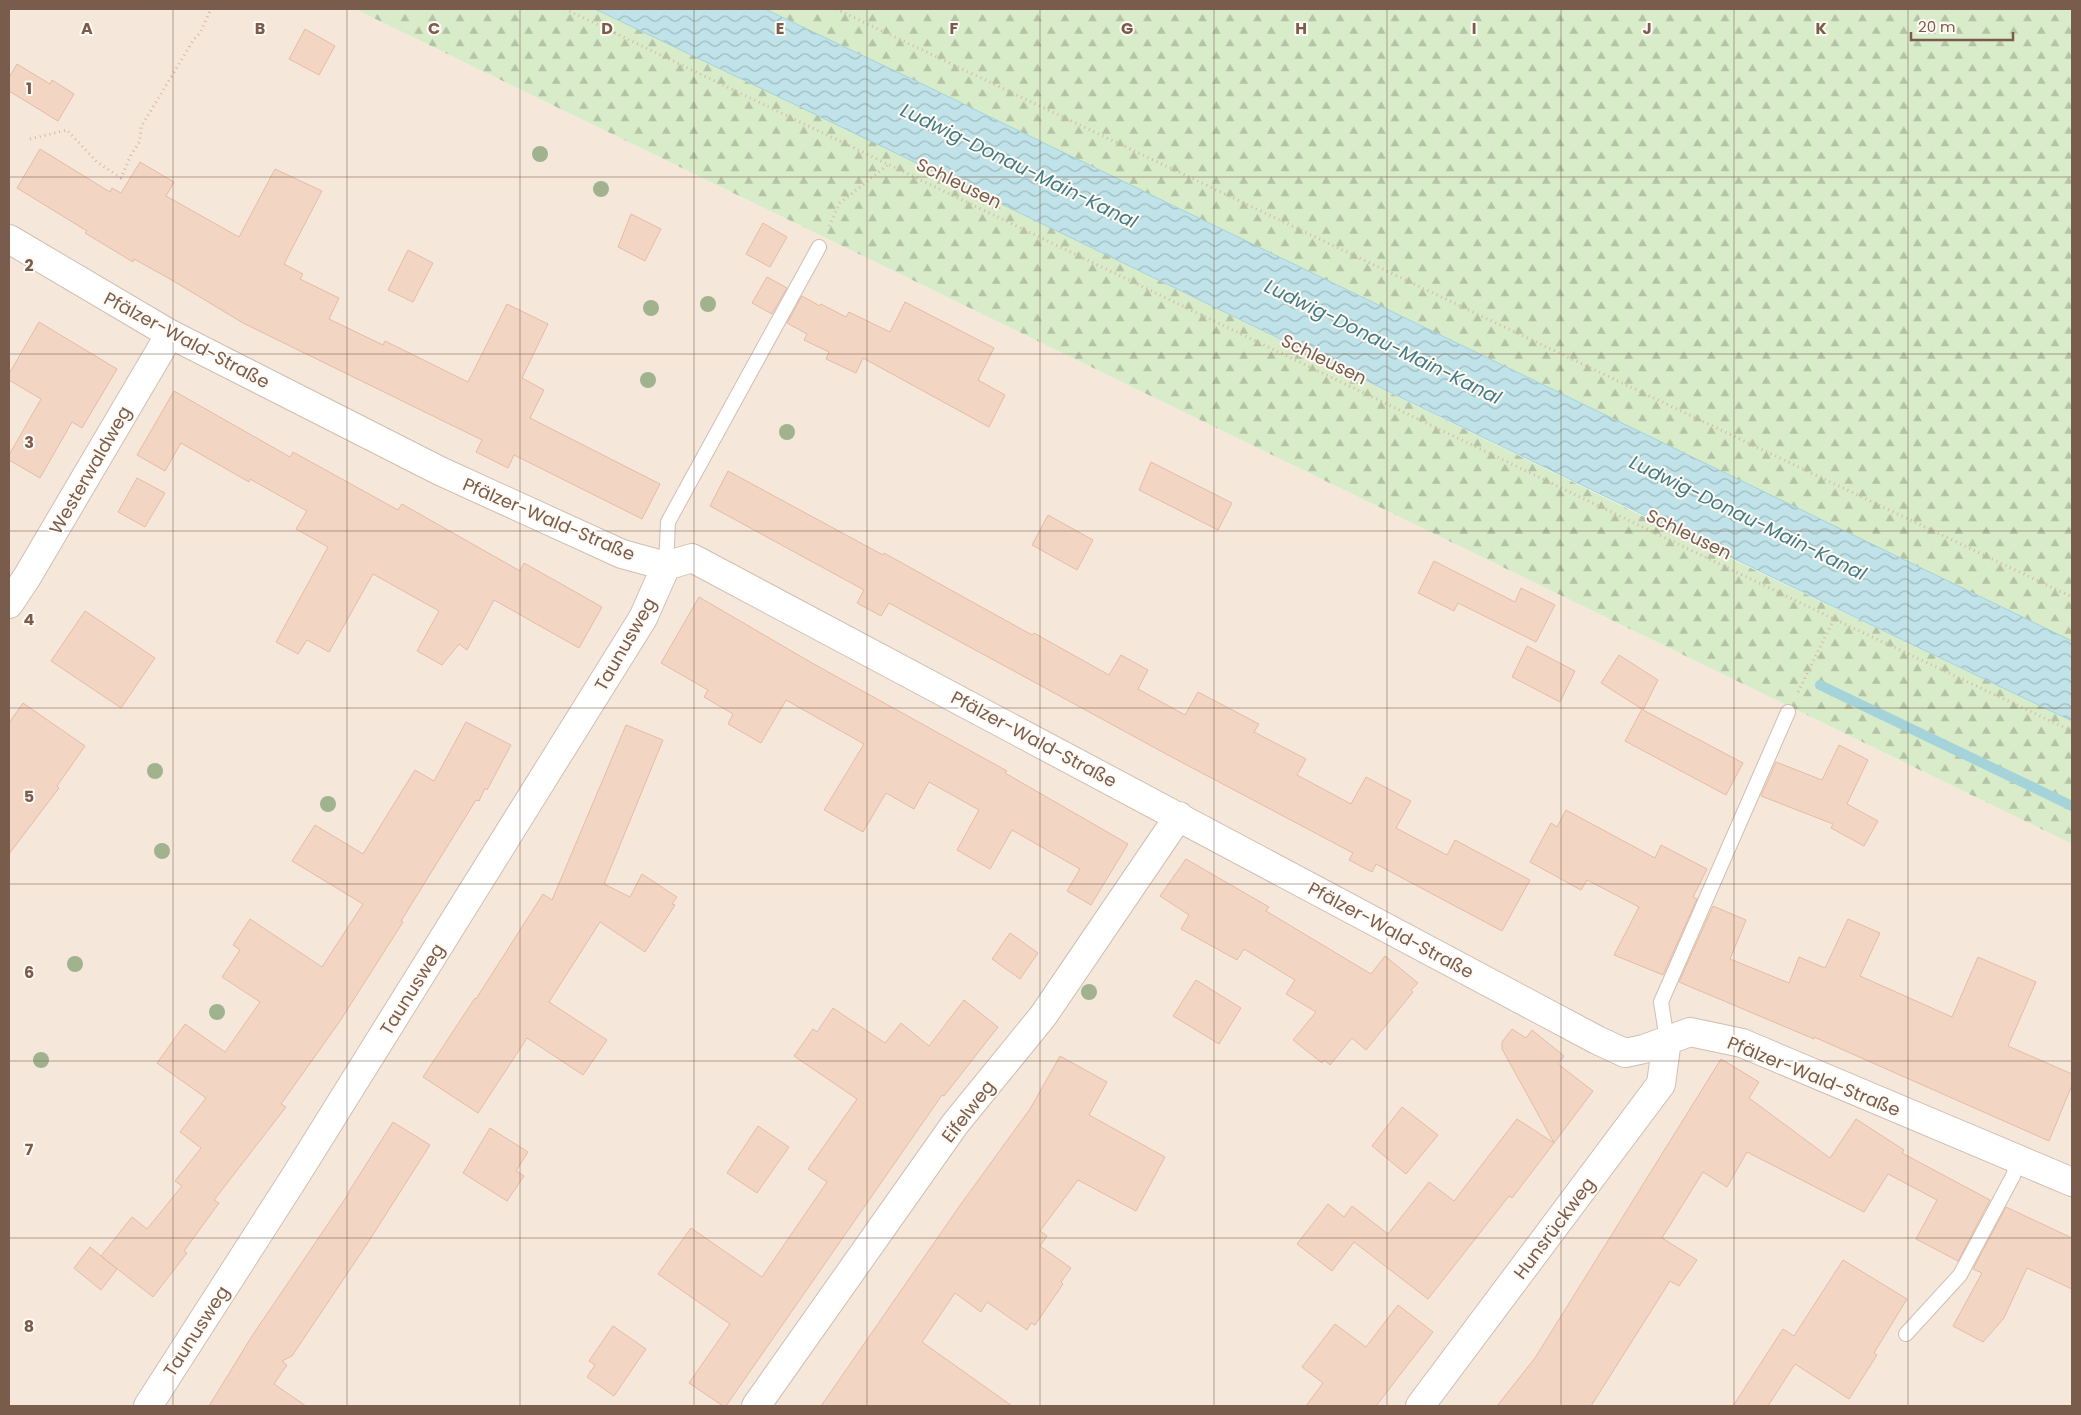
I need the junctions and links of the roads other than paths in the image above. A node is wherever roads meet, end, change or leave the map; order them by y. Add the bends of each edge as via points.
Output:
1 (9, 239) edge
2 (820, 247) road end
3 (170, 334) junction
4 (666, 566) junction
5 (9, 604) edge
6 (1788, 712) road end
7 (1180, 816) junction
8 (1667, 1040) junction
9 (2018, 1159) junction
10 (2072, 1182) edge
11 (1906, 1334) dead end
12 (148, 1406) edge
13 (756, 1406) edge
14 (1420, 1406) edge

1 - 3 street, Pfälzer-Wald-Straße
2 - 4 lane via 668,522
3 - 4 street, Pfälzer-Wald-Straße via 440,472 622,554
3 - 5 street, Westerwaldweg
4 - 7 street, Pfälzer-Wald-Straße via 692,558
4 - 12 street, Taunusweg via 638,626
6 - 8 lane via 1661,1002
7 - 8 street, Pfälzer-Wald-Straße via 1625,1053
7 - 13 street, Eifelweg via 1043,1016 956,1124
8 - 9 street, Pfälzer-Wald-Straße via 1690,1032 1742,1043
8 - 14 street, Hunsrückweg via 1661,1084
9 - 10 street, Pfälzer-Wald-Straße
9 - 11 lane via 2013,1176 1960,1275

